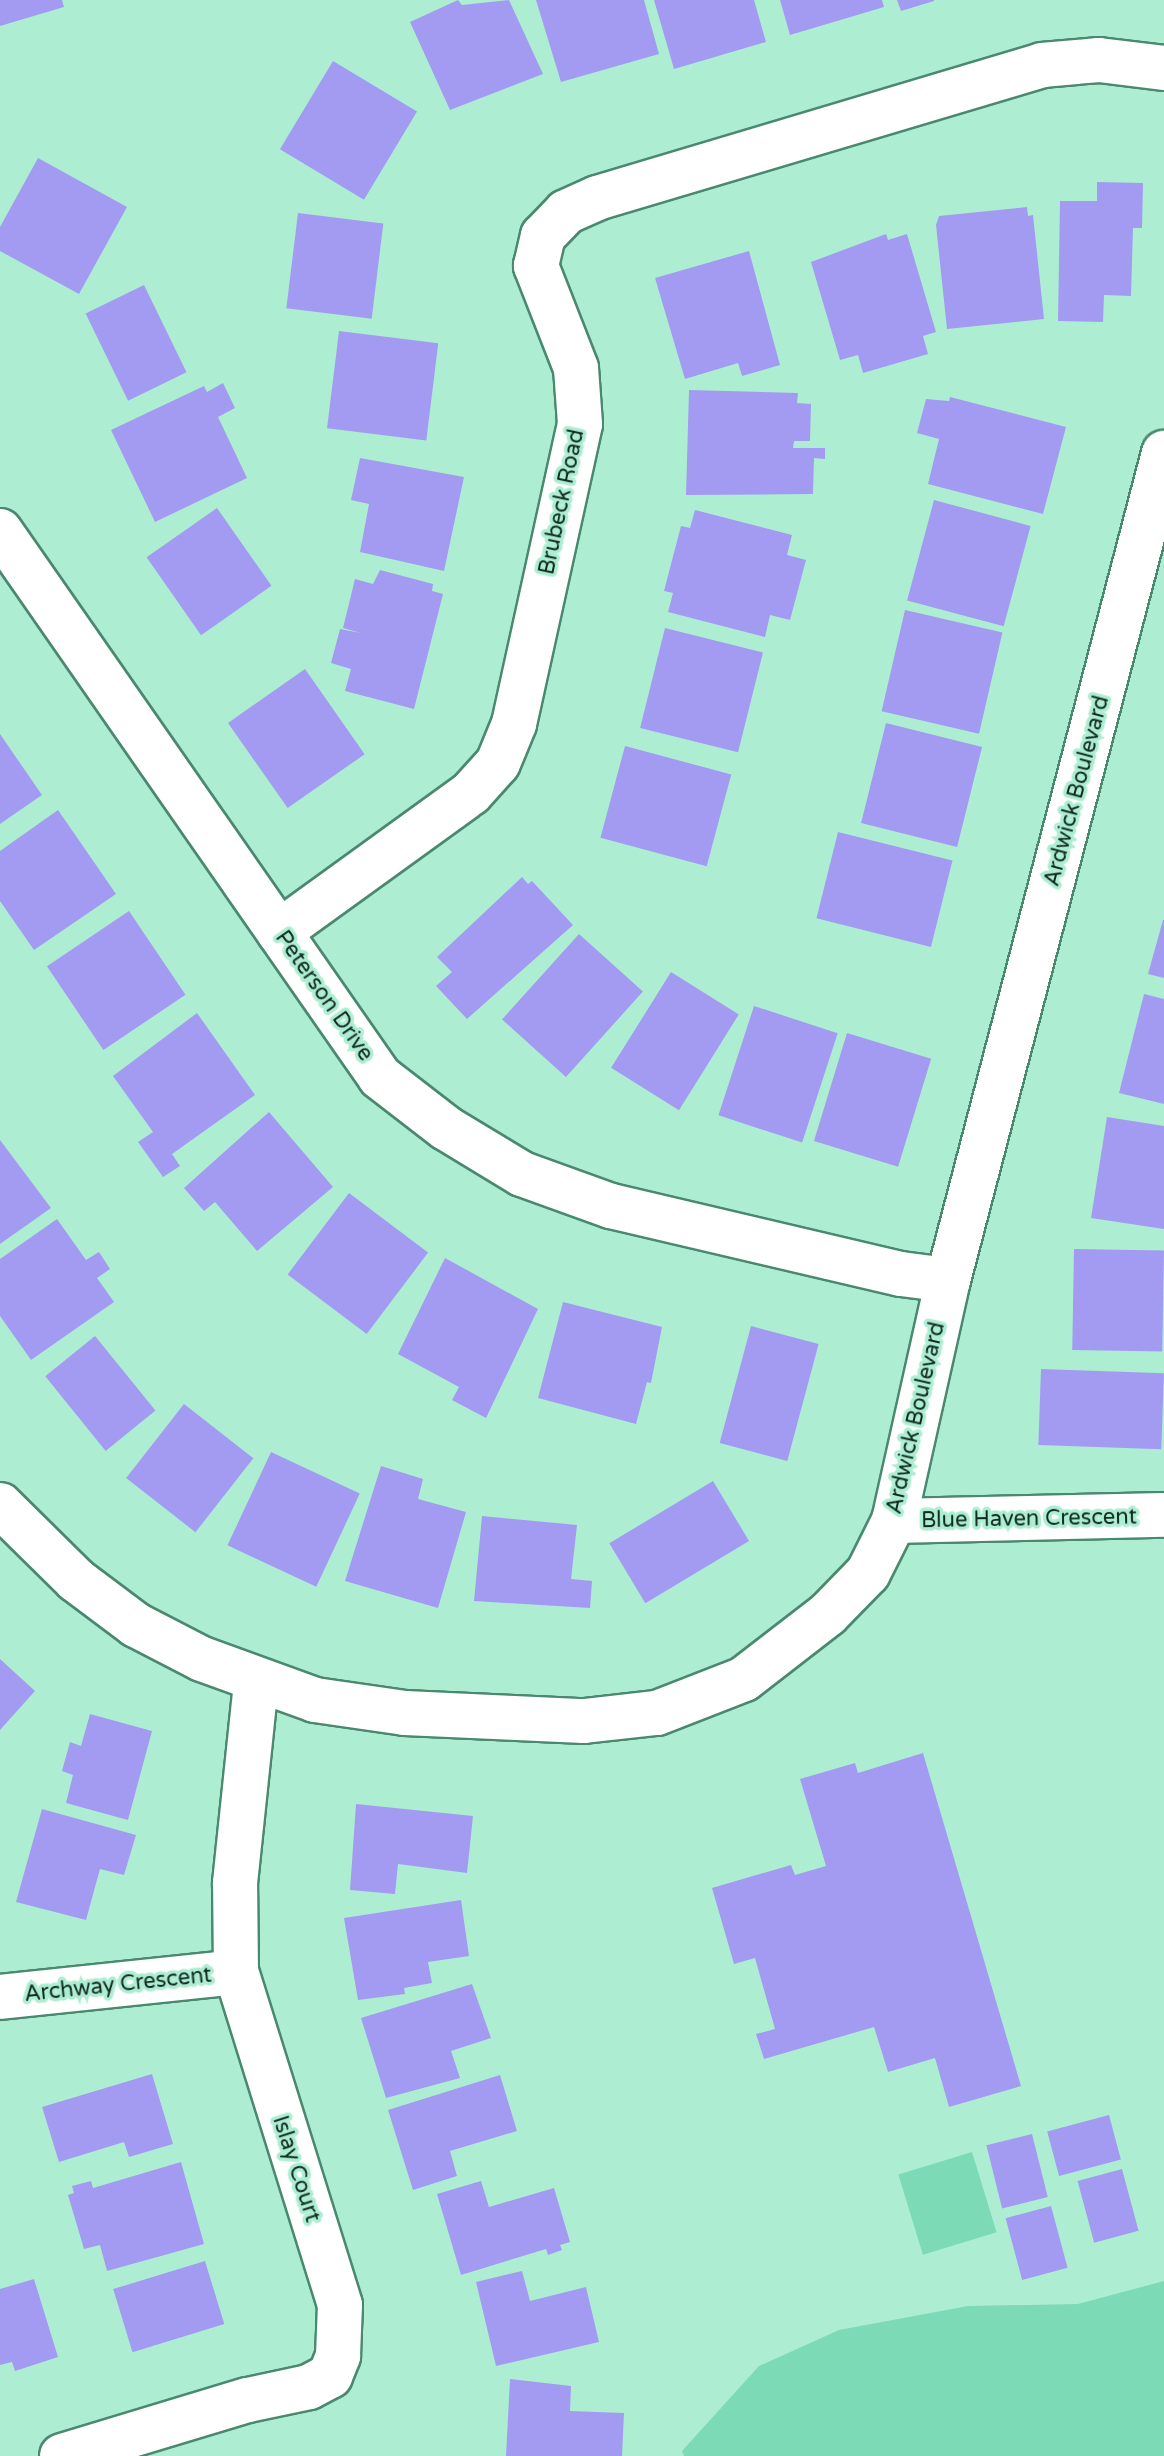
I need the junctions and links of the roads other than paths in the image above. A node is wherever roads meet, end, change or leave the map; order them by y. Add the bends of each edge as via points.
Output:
1 (1164, 68) edge
2 (1164, 453) edge
3 (0, 531) edge
4 (279, 932) junction
5 (948, 1280) junction
6 (0, 1505) edge
7 (1164, 1515) edge
8 (894, 1521) junction
9 (256, 1682) junction
10 (236, 1972) junction
11 (0, 1997) edge
12 (62, 2456) edge

1 - 4 street, Brubeck Road via 1099,60 1042,65 597,198 566,212 543,236 536,266 576,368 580,424 514,724 498,763 471,793
2 - 5 street, Ardwick Boulevard
3 - 4 street, Peterson Drive
4 - 5 street, Peterson Drive via 380,1077 446,1128 522,1174 611,1206 901,1274
5 - 8 street, Ardwick Boulevard
6 - 9 street, Ardwick Boulevard via 76,1580 136,1625
7 - 8 street, Blue Haven Crescent
8 - 9 street, Ardwick Boulevard via 868,1573 787,1650 744,1679 657,1713 584,1721 405,1713 315,1700
9 - 10 street, Islay Court via 235,1883
10 - 11 street, Archway Crescent
10 - 12 street, Islay Court via 340,2305 338,2356 330,2376 309,2387

